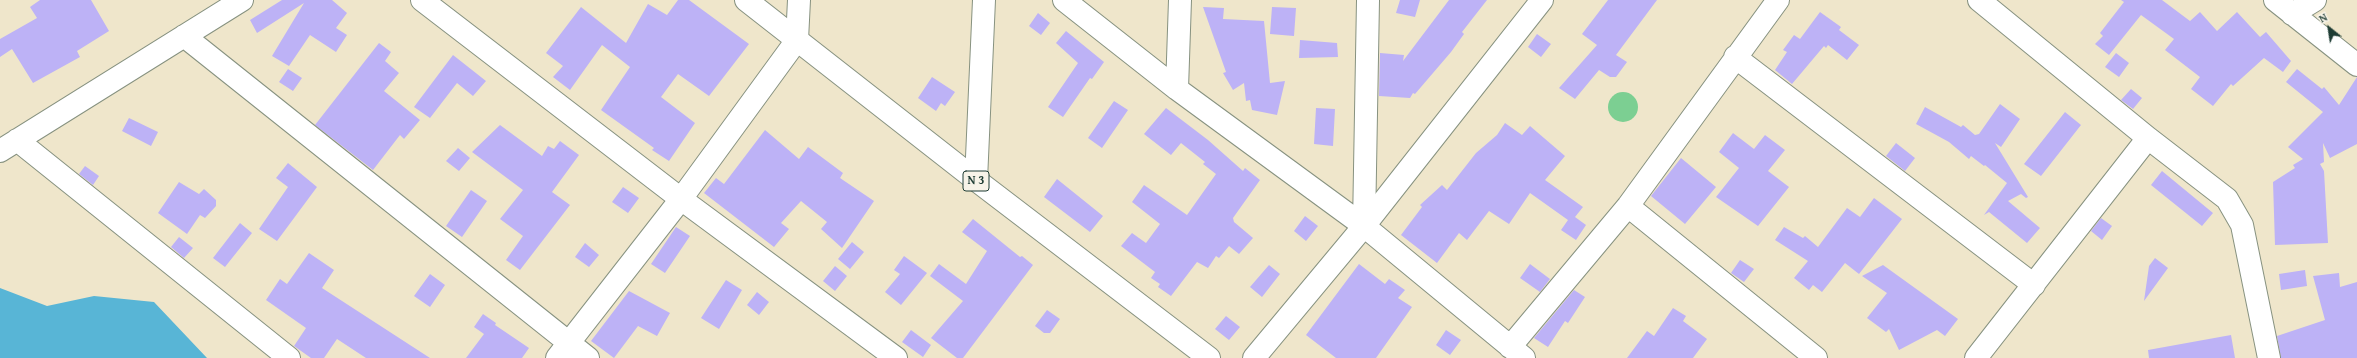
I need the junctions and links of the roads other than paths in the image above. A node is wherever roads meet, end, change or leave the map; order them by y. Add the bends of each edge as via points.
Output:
1 (242, 0) edge
2 (422, 0) edge
3 (746, 0) edge
4 (799, 0) edge
5 (984, 0) edge
6 (1064, 0) edge
7 (1180, 0) edge
8 (1368, 0) edge
9 (1542, 0) edge
10 (1778, 0) edge
11 (2275, 0) edge
12 (2315, 0) edge
13 (1983, 1) edge
14 (2292, 14) junction
15 (184, 36) junction
16 (797, 40) junction
17 (1735, 57) junction
18 (2357, 66) edge
19 (1177, 89) junction
20 (2148, 138) junction
21 (8, 145) edge
22 (976, 180) junction
23 (681, 199) junction
24 (1628, 206) junction
25 (1364, 226) junction
26 (2034, 285) junction
27 (563, 350) edge
28 (1517, 353) edge
29 (289, 358) edge
30 (588, 358) edge
31 (896, 358) edge
32 (1209, 358) edge
33 (1254, 358) edge
34 (1816, 358) edge
35 (1976, 358) edge
36 (2269, 358) edge

1 - 15 street
2 - 23 street
3 - 16 street, N 3
4 - 16 street
5 - 22 street
6 - 19 street
7 - 19 street
8 - 25 street
9 - 25 street
10 - 17 street
11 - 14 street
12 - 14 street
13 - 20 street
14 - 18 street
15 - 21 street
15 - 27 street
16 - 22 street, N 3
16 - 23 street
17 - 24 street
17 - 26 street
19 - 25 street
20 - 26 street
20 - 36 street via 2227,199 2242,225
21 - 29 street
22 - 32 street, N 3
23 - 27 street
23 - 31 street
24 - 28 street
24 - 34 street
25 - 28 street
25 - 33 street
26 - 35 street
27 - 30 street

